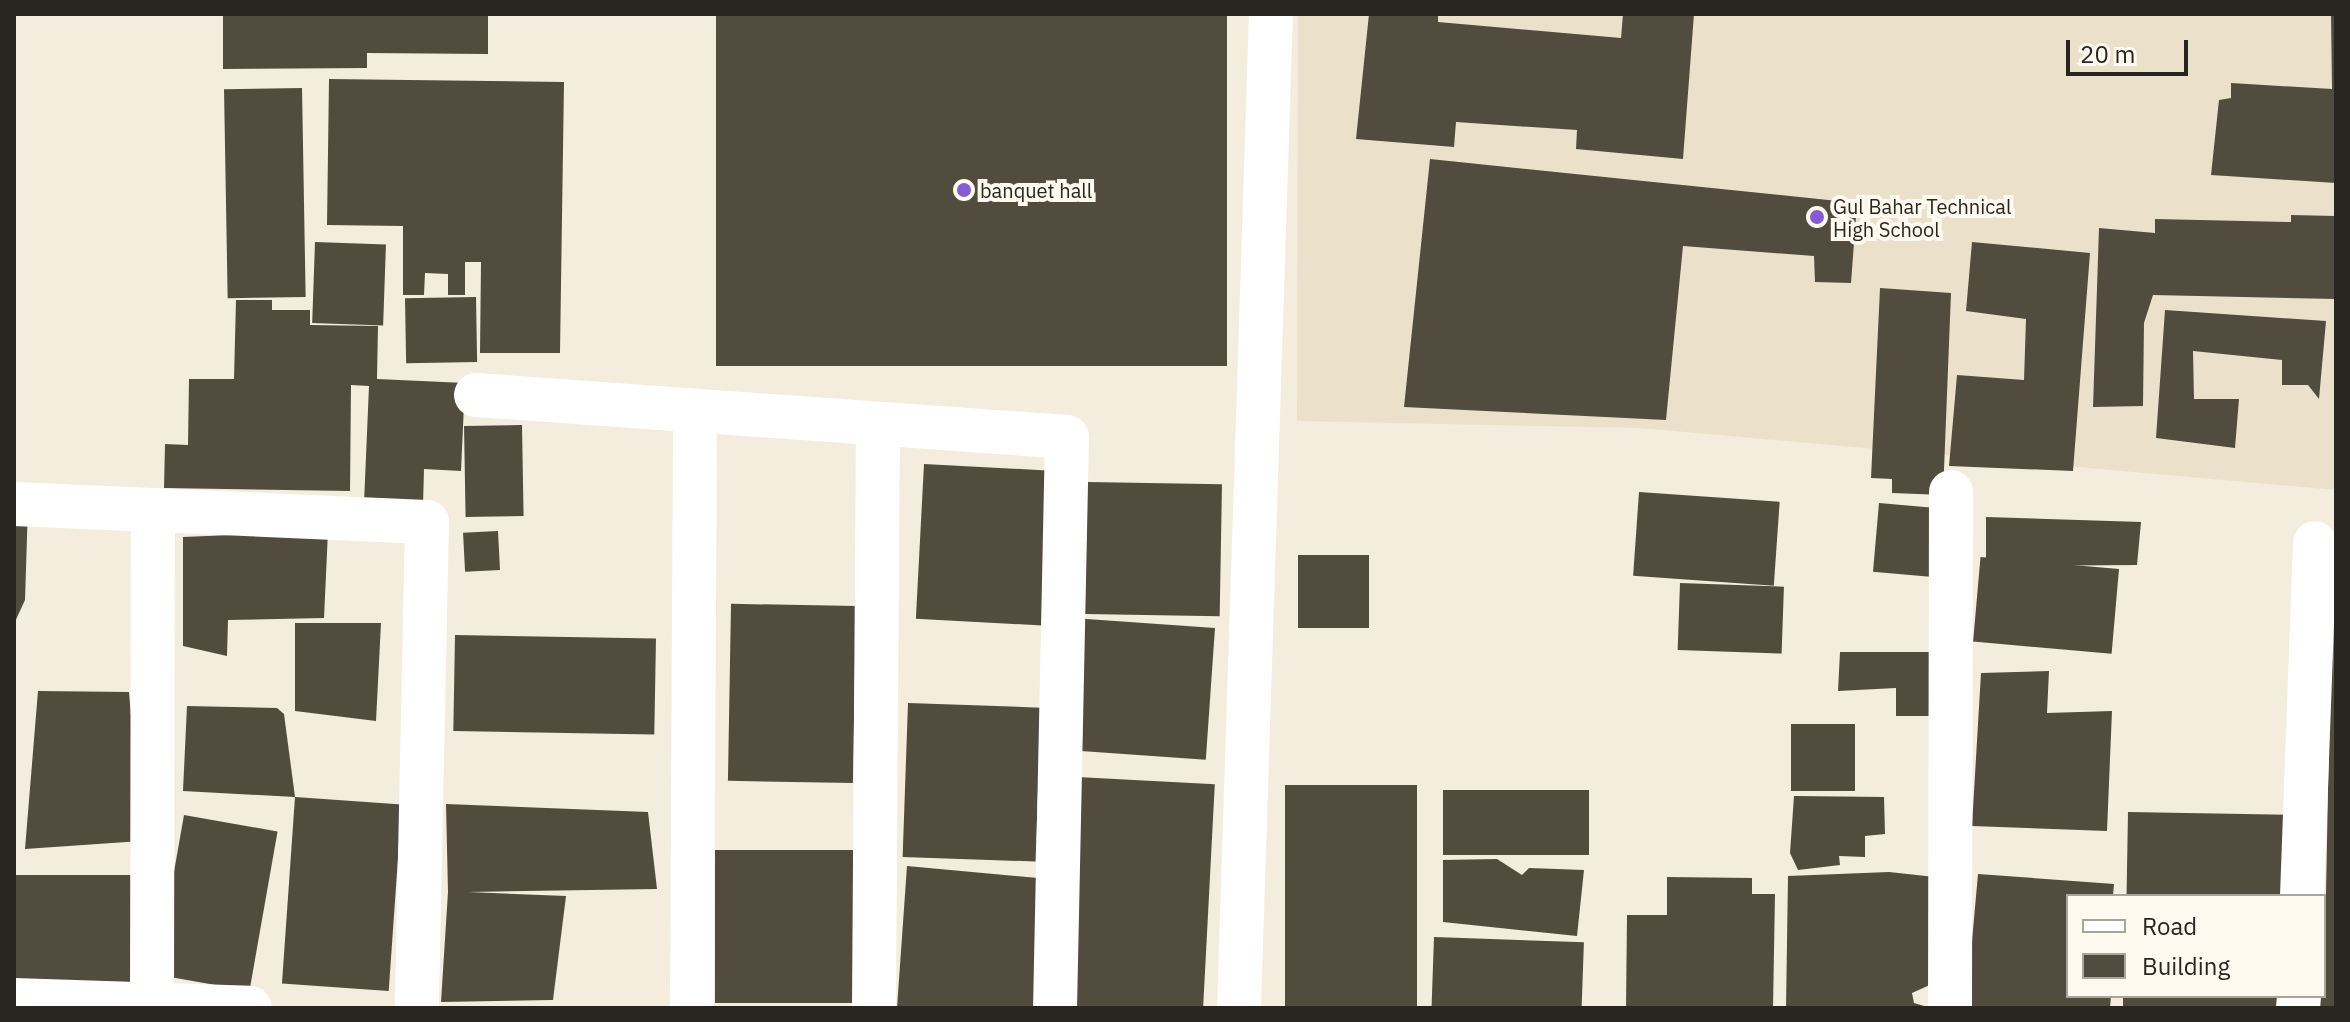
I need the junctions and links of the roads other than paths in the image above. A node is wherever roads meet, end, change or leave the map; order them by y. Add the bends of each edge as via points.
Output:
1 (1271, 14) edge
2 (476, 395) dead end
3 (695, 413) junction
4 (878, 425) junction
5 (1951, 492) dead end
6 (14, 504) edge
7 (153, 510) junction
8 (2315, 543) dead end
9 (2302, 894) edge
10 (14, 1000) edge
11 (152, 1006) edge
12 (250, 1008) edge
13 (417, 1008) edge
14 (692, 1008) edge
15 (874, 1008) edge
16 (1055, 1008) edge
17 (1239, 1008) edge
18 (1950, 1008) edge

1 - 17 street
2 - 3 street
3 - 4 street
3 - 14 street
4 - 15 street
4 - 16 street via 1067,437
5 - 18 street
6 - 7 street
7 - 11 street
7 - 13 street via 427,522
8 - 9 street
10 - 11 street
11 - 12 street

